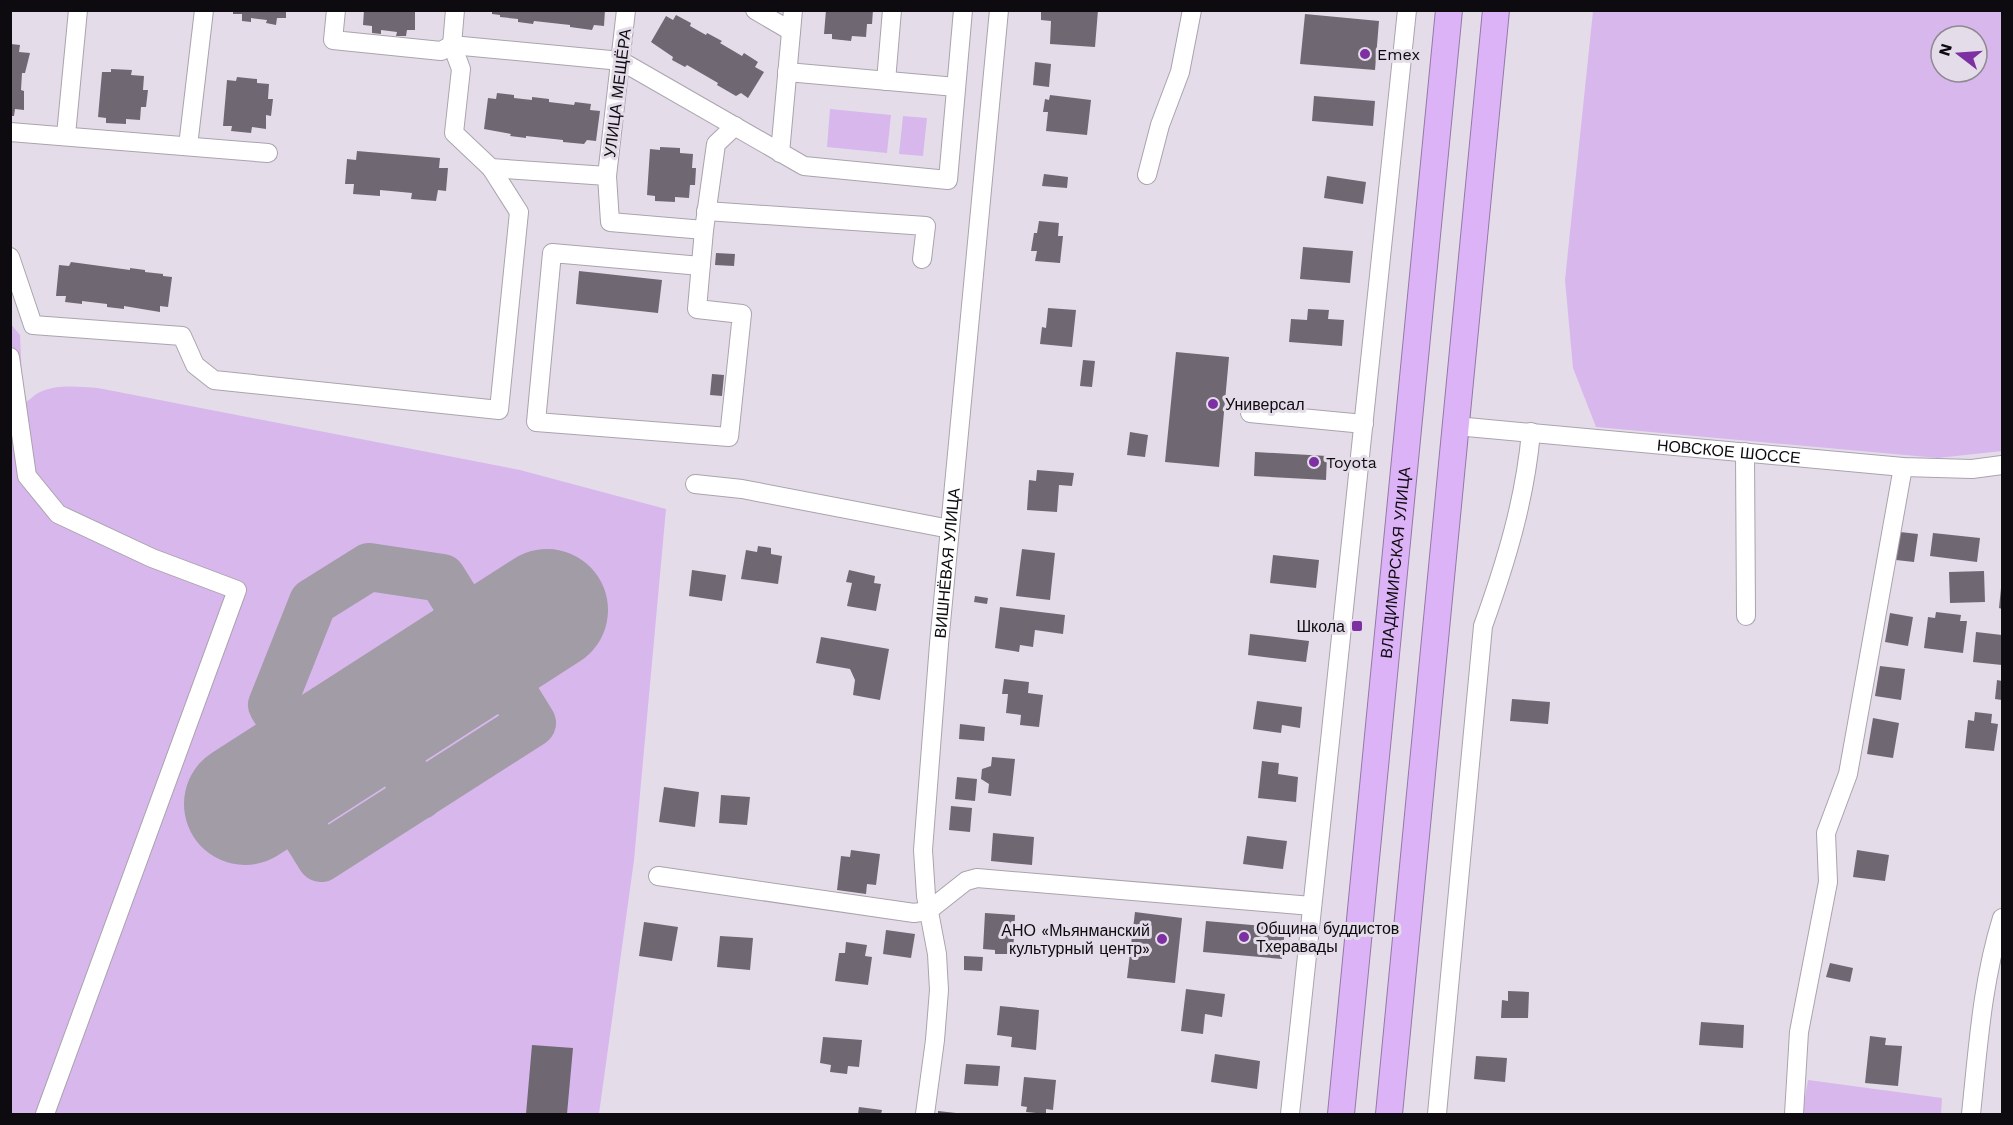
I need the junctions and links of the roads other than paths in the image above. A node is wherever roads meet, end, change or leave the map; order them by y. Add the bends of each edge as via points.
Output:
1 (78, 10) edge
2 (204, 10) edge
3 (336, 10) edge
4 (455, 10) edge
5 (626, 10) edge
6 (755, 10) edge
7 (793, 10) edge
8 (892, 10) edge
9 (963, 10) edge
10 (999, 10) edge
11 (1192, 10) edge
12 (1407, 10) edge
13 (1449, 10) edge
14 (1496, 10) edge
15 (791, 31) junction
16 (452, 45) junction
17 (621, 61) junction
18 (787, 72) junction
19 (886, 81) junction
20 (956, 87) junction
21 (735, 126) junction
22 (10, 132) edge
23 (66, 135) junction
24 (188, 146) junction
25 (268, 153) dead end
26 (780, 153) junction
27 (491, 168) junction
28 (1147, 175) dead end
29 (607, 176) junction
30 (706, 212) junction
31 (704, 230) junction
32 (10, 257) edge
33 (922, 259) dead end
34 (700, 266) junction
35 (10, 357) edge
36 (1250, 413) dead end
37 (1364, 424) junction
38 (1456, 426) junction
39 (1531, 432) junction
40 (1745, 452) junction
41 (2002, 465) edge
42 (1902, 466) junction
43 (695, 484) dead end
44 (950, 530) junction
45 (1746, 616) dead end
46 (658, 876) dead end
47 (1312, 906) junction
48 (928, 911) junction
49 (2002, 918) edge
50 (45, 1114) edge
51 (925, 1114) edge
52 (1290, 1114) edge
53 (1341, 1114) edge
54 (1389, 1114) edge
55 (1437, 1114) edge
56 (1794, 1114) edge
57 (1971, 1114) edge

1 - 23 street
2 - 24 street
3 - 16 street via 333,40 441,51
4 - 16 street
5 - 17 street, УЛИЦА МЕЩЁРА
6 - 15 street
7 - 15 street
8 - 19 street
9 - 20 street
10 - 44 street, ВИШНЁВАЯ УЛИЦА
11 - 28 street via 1180,72
12 - 37 street
13 - 53 highway, ВЛАДИМИРСКАЯ УЛИЦА
14 - 38 highway
15 - 18 street
16 - 17 street
16 - 27 street via 461,69 454,133
17 - 21 street
17 - 29 street, УЛИЦА МЕЩЁРА
18 - 19 street
18 - 26 street
19 - 20 street
20 - 26 street via 948,180 804,166
21 - 26 street
21 - 30 street via 716,144
22 - 23 street
23 - 24 street
24 - 25 street
27 - 29 street
27 - 32 street via 519,212 499,410 214,380 195,365 182,336 33,325
29 - 31 street, УЛИЦА МЕЩЁРА via 610,222
30 - 31 street
30 - 33 street via 926,226
31 - 34 street
34 - 34 street via 697,309 742,314 729,437 536,422 552,253
35 - 50 street via 27,476 58,514 152,558 237,590
36 - 37 street
37 - 47 street
38 - 39 street, НОВСКОЕ ШОССЕ
38 - 54 highway
39 - 40 street, НОВСКОЕ ШОССЕ
39 - 55 street via 1528,470 1518,513 1483,626
40 - 42 street, НОВСКОЕ ШОССЕ
40 - 45 street
41 - 42 street, НОВСКОЕ ШОССЕ via 1972,469
42 - 56 street via 1848,774 1826,833 1828,882 1799,1032
43 - 44 street via 741,489
44 - 48 street, ВИШНЁВАЯ УЛИЦА via 923,850
46 - 48 street via 914,913
47 - 48 street via 977,878 966,881
47 - 52 street
48 - 51 street, ВИШНЁВАЯ УЛИЦА via 939,990
49 - 57 street via 1985,987

